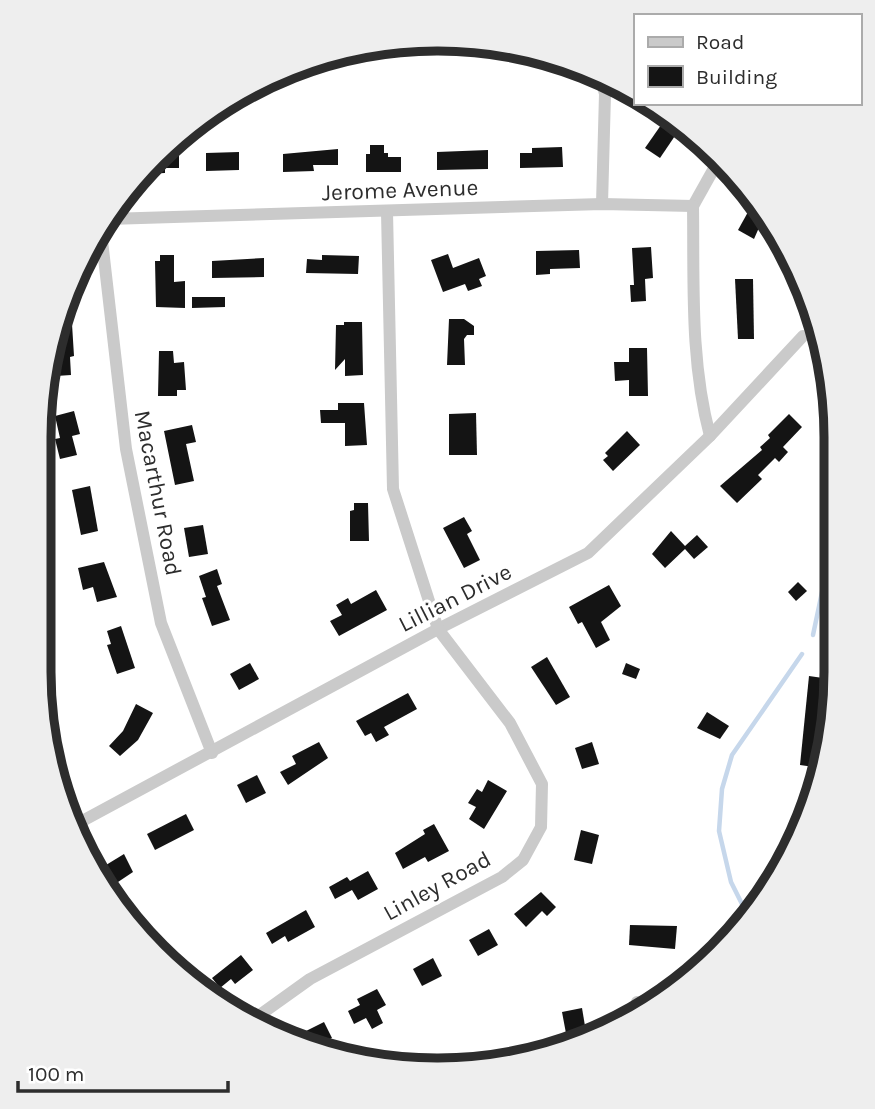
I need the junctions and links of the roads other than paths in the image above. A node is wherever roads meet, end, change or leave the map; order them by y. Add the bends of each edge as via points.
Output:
1 (604, 88) edge
2 (715, 168) edge
3 (602, 204) junction
4 (693, 206) junction
5 (387, 212) junction
6 (119, 219) edge
7 (102, 245) edge
8 (809, 330) edge
9 (803, 335) joint
10 (710, 436) junction
11 (438, 629) junction
12 (212, 753) junction
13 (81, 822) edge
14 (260, 1015) edge

1 - 3 street
2 - 4 street
3 - 4 street, Jerome Avenue
3 - 5 street, Jerome Avenue
4 - 10 street via 695,337 701,401
5 - 6 street, Jerome Avenue
5 - 11 street via 393,489
7 - 12 street, Macarthur Road via 126,449 161,623
8 - 9 lane
9 - 10 street, Lillian Drive
10 - 11 street, Lillian Drive via 588,553
11 - 12 street, Lillian Drive
11 - 14 street, Linley Road via 482,682 542,784 541,827 523,860 502,877 310,979
12 - 13 street, Lillian Drive

